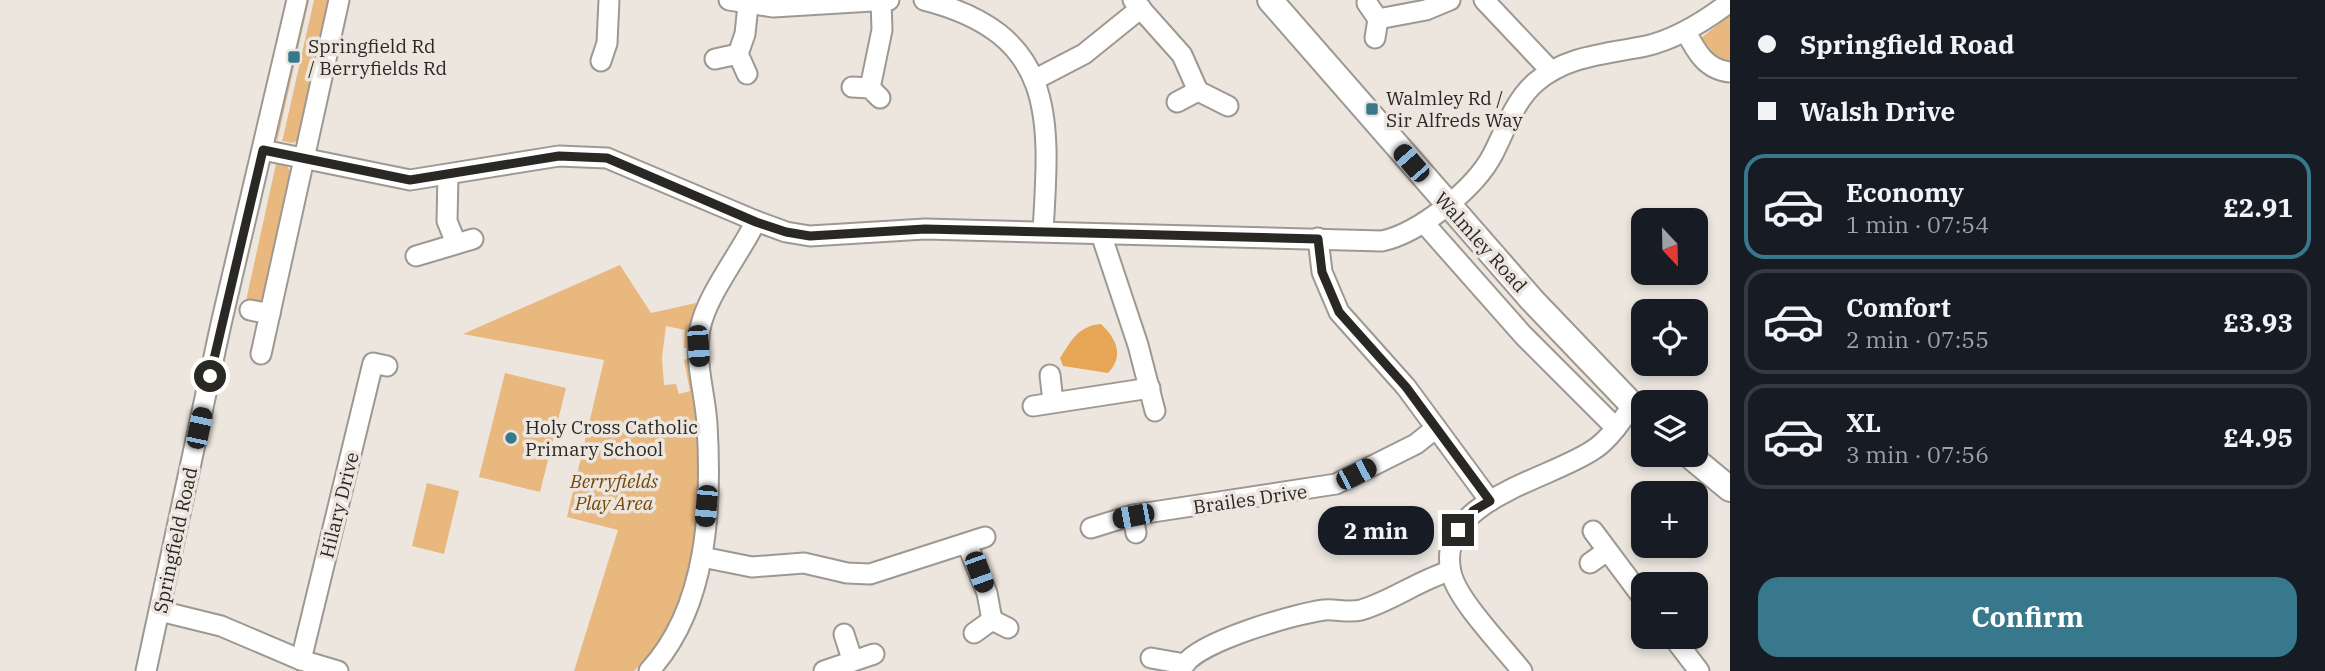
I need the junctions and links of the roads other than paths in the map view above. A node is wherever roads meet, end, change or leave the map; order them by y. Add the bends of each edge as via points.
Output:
1 (297, 0) edge
2 (339, 0) edge
3 (609, 0) edge
4 (889, 0) edge
5 (924, 0) edge
6 (1270, 0) edge
7 (1450, 0) edge
8 (1485, 0) edge
9 (881, 1) edge
10 (799, 2) edge
11 (1730, 2) edge
12 (739, 3) edge
13 (1137, 4) edge
14 (1374, 20) dead end
15 (1686, 32) junction
16 (611, 50) dead end
17 (738, 54) junction
18 (715, 59) dead end
19 (1551, 71) junction
20 (1730, 72) edge
21 (747, 74) dead end
22 (1034, 80) junction
23 (868, 91) dead end
24 (1198, 91) junction
25 (1177, 103) dead end
26 (1228, 106) dead end
27 (263, 150) junction
28 (305, 159) junction
29 (448, 176) junction
30 (1447, 204) junction
31 (756, 222) junction
32 (1424, 223) junction
33 (1043, 232) junction
34 (1101, 234) junction
35 (1318, 239) junction
36 (416, 256) dead end
37 (250, 310) dead end
38 (270, 314) junction
39 (261, 354) dead end
40 (387, 366) dead end
41 (1050, 376) dead end
42 (1150, 388) junction
43 (1054, 402) junction
44 (1631, 404) edge
45 (1033, 406) dead end
46 (1155, 411) dead end
47 (1631, 417) edge
48 (1436, 428) junction
49 (1616, 428) junction
50 (1703, 467) edge
51 (1730, 489) edge
52 (1490, 501) junction
53 (1091, 528) dead end
54 (1593, 531) dead end
55 (1607, 551) junction
56 (702, 557) junction
57 (1590, 563) dead end
58 (1450, 571) junction
59 (1631, 582) edge
60 (160, 611) junction
61 (974, 633) dead end
62 (844, 634) dead end
63 (1682, 649) edge
64 (874, 653) dead end
65 (1151, 658) dead end
66 (852, 659) junction
67 (301, 660) junction
68 (1184, 667) edge
69 (146, 671) edge
70 (338, 671) edge
71 (649, 671) edge
72 (824, 671) edge
73 (1522, 671) edge
74 (1699, 671) edge

1 - 27 street, Springfield Road
2 - 28 street
3 - 16 street
4 - 9 street
5 - 22 street via 969,14 989,26 1009,43
6 - 30 main road, Walmley Road
7 - 14 street via 1426,10
8 - 19 street
9 - 10 street
9 - 23 street via 882,30
10 - 12 street
11 - 15 street
12 - 17 street via 745,34
13 - 22 street via 1084,54
13 - 24 street via 1182,55
15 - 19 street via 1647,46 1573,60
15 - 20 street via 1699,55
17 - 18 street
17 - 21 street
19 - 30 street via 1522,97 1491,157
22 - 33 street via 1048,133
24 - 25 street
24 - 26 street
27 - 28 street
27 - 60 street, Springfield Road
28 - 29 street via 400,179
28 - 38 street
29 - 31 street via 559,156 607,158
29 - 36 street via 447,221 465,241
30 - 32 street
30 - 44 main road, Walmley Road
31 - 33 street via 810,236 925,229
31 - 56 street via 708,305 701,326 699,366 707,424
32 - 35 street via 1382,241
32 - 49 street, Walmley Road via 1523,335
33 - 34 street
34 - 35 street
34 - 42 street
35 - 48 street via 1322,272 1339,312
37 - 38 street
38 - 39 street
40 - 67 street, Hilary Drive via 373,363
41 - 43 street
42 - 43 street
42 - 46 street
43 - 45 street
47 - 49 street
48 - 52 street
48 - 53 street, Brailes Drive via 1416,444 1336,484 1135,524
49 - 52 street via 1592,452
50 - 51 main road
52 - 58 street via 1473,511 1458,530
54 - 55 street
55 - 57 street
55 - 59 street
56 - 61 street via 752,567 804,563 870,574 976,540 987,593 1000,624
56 - 71 street via 687,608 670,643
58 - 68 street via 1360,610 1313,612 1224,639 1199,650
58 - 73 street via 1458,591
60 - 67 street via 221,626
60 - 69 street, Springfield Road
62 - 66 street
63 - 74 street
64 - 66 street
65 - 68 street
66 - 72 street
67 - 70 street

